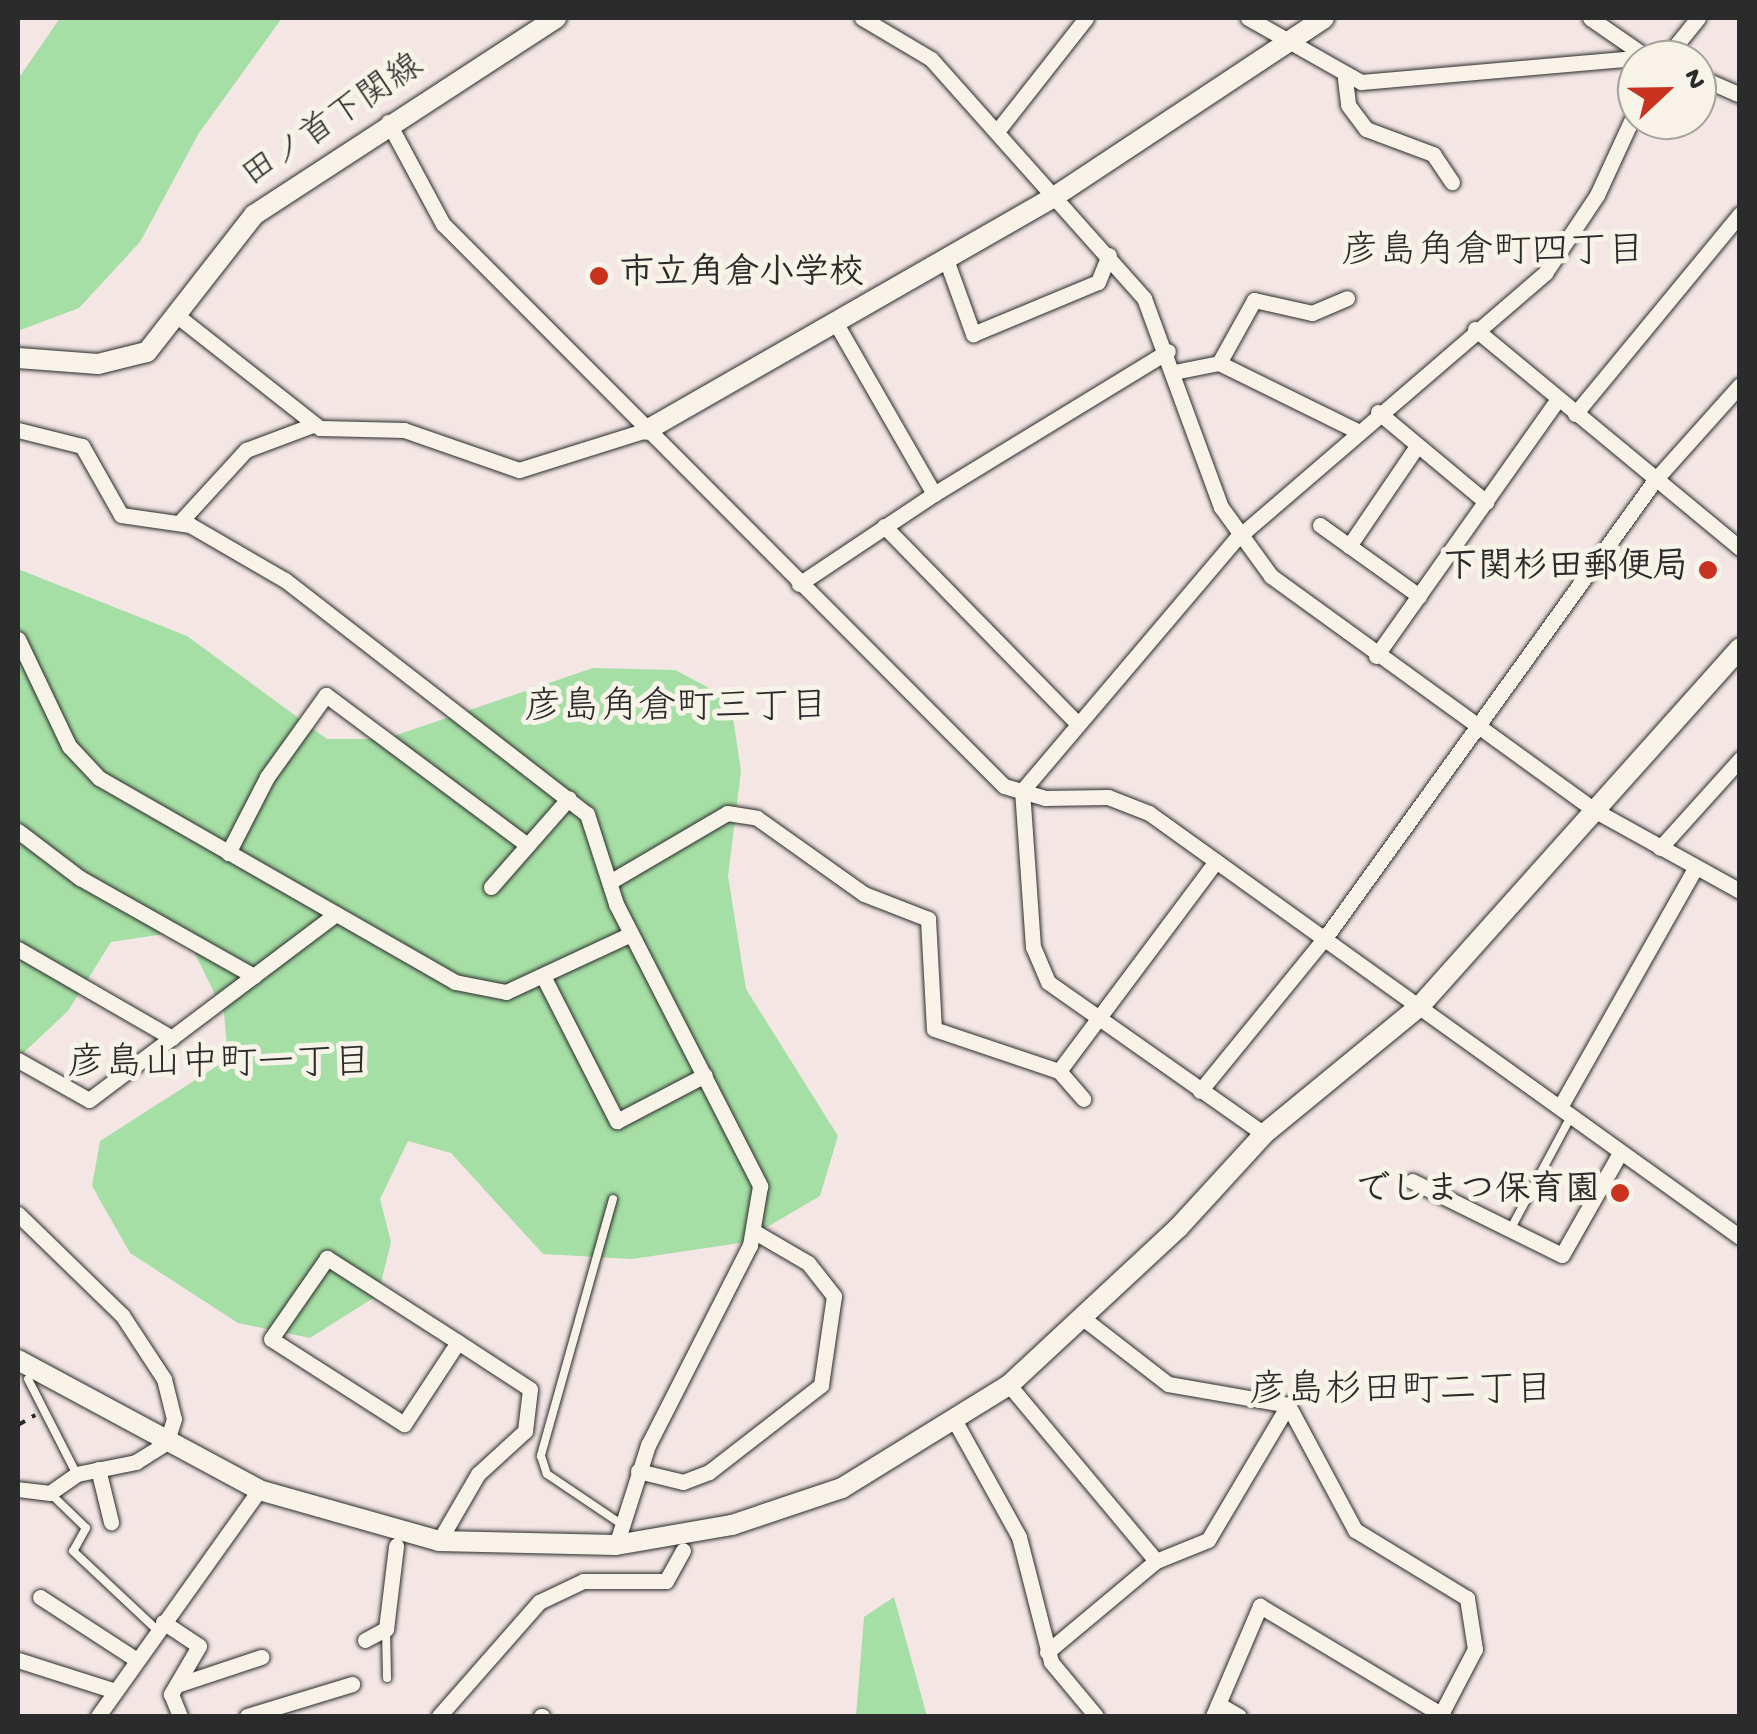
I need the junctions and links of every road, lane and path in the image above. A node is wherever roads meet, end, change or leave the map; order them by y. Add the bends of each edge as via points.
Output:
1 (556, 18) edge
2 (862, 18) edge
3 (1086, 18) edge
4 (1248, 18) edge
5 (1324, 18) edge
6 (1590, 18) edge
7 (1698, 18) edge
8 (1624, 40) edge
9 (1674, 40) edge
10 (1287, 46) junction
11 (1617, 61) edge
12 (1345, 79) junction
13 (1717, 85) edge
14 (1740, 95) edge
15 (388, 122) junction
16 (998, 130) junction
17 (1619, 140) edge
18 (1452, 182) dead end
19 (1057, 195) junction
20 (1740, 214) edge
21 (1109, 255) junction
22 (948, 262) junction
23 (1347, 298) dead end
24 (180, 318) junction
25 (838, 326) junction
26 (1476, 329) junction
27 (1168, 351) junction
28 (18, 358) edge
29 (1219, 363) junction
30 (1174, 372) junction
31 (1740, 385) edge
32 (1558, 400) junction
33 (1378, 412) junction
34 (1575, 414) junction
35 (313, 425) junction
36 (18, 430) edge
37 (647, 430) junction
38 (1358, 430) junction
39 (1417, 446) junction
40 (1655, 480) junction
41 (934, 494) junction
42 (1486, 502) junction
43 (180, 522) junction
44 (1320, 525) dead end
45 (884, 526) junction
46 (1236, 539) junction
47 (1349, 546) junction
48 (1740, 548) edge
49 (799, 584) junction
50 (1419, 596) junction
51 (18, 639) edge
52 (1740, 648) edge
53 (1376, 656) junction
54 (1076, 722) junction
55 (1476, 728) junction
56 (1740, 758) edge
57 (1022, 792) junction
58 (569, 798) junction
59 (1594, 810) junction
60 (18, 831) edge
61 (527, 845) junction
62 (1660, 848) junction
63 (228, 853) junction
64 (1216, 861) junction
65 (1694, 868) junction
66 (613, 880) junction
67 (490, 887) dead end
68 (1740, 892) edge
69 (336, 914) junction
70 (631, 934) junction
71 (1324, 938) junction
72 (18, 949) edge
73 (254, 976) junction
74 (544, 976) junction
75 (1420, 1006) junction
76 (1094, 1022) junction
77 (172, 1038) junction
78 (18, 1060) edge
79 (1059, 1071) junction
80 (704, 1075) junction
81 (1200, 1091) junction
82 (1084, 1099) dead end
83 (1565, 1112) junction
84 (1264, 1134) junction
85 (1620, 1153) junction
86 (1412, 1182) dead end
87 (613, 1199) dead end
88 (18, 1214) edge
89 (1510, 1230) junction
90 (756, 1232) junction
91 (1740, 1237) edge
92 (1084, 1319) junction
93 (458, 1342) junction
94 (18, 1360) edge
95 (28, 1379) dead end
96 (1009, 1385) junction
97 (1288, 1405) junction
98 (43, 1410) junction
99 (18, 1425) edge
100 (957, 1425) junction
101 (166, 1443) junction
102 (98, 1469) junction
103 (638, 1471) junction
104 (77, 1474) junction
105 (18, 1489) edge
106 (259, 1490) junction
107 (50, 1494) junction
108 (111, 1522) dead end
109 (619, 1535) junction
110 (438, 1541) junction
111 (396, 1546) dead end
112 (683, 1550) dead end
113 (1156, 1561) junction
114 (40, 1597) dead end
115 (160, 1626) junction
116 (386, 1629) junction
117 (365, 1640) dead end
118 (1047, 1652) junction
119 (262, 1657) dead end
120 (18, 1660) edge
121 (136, 1660) junction
122 (387, 1678) dead end
123 (177, 1684) junction
124 (352, 1684) dead end
125 (115, 1691) junction
126 (1215, 1710) edge
127 (445, 1714) edge
128 (1442, 1715) edge
129 (98, 1716) edge
130 (180, 1716) edge
131 (247, 1716) edge
132 (1096, 1716) edge
133 (1239, 1716) edge

1 - 15 street, 田ノ首下関線
2 - 16 street via 931,59
3 - 16 street
4 - 10 street
5 - 10 street
6 - 8 street
7 - 9 street
10 - 12 street
10 - 19 street
11 - 12 street
12 - 18 street via 1348,105 1366,130 1432,154
13 - 14 street
15 - 24 street, 田ノ首下関線 via 254,214
15 - 37 street via 443,224
16 - 19 street
17 - 26 street via 1545,273
19 - 21 street
19 - 22 street
20 - 34 street
21 - 22 street via 1098,282 973,334
21 - 27 street
22 - 25 street
23 - 29 street via 1312,313 1254,300
24 - 28 street, 田ノ首下関線 via 130,361
24 - 35 street
25 - 37 street
25 - 41 street
26 - 32 street
26 - 33 street
27 - 30 street
27 - 41 street
29 - 30 street
29 - 38 street
30 - 46 street
31 - 40 street
32 - 34 street
32 - 42 street
33 - 38 street
33 - 39 street
34 - 40 street
35 - 37 street via 404,430 519,470
35 - 43 street via 246,450
36 - 43 street via 82,446 120,515
37 - 49 street
38 - 46 street
39 - 42 street
39 - 47 street
40 - 48 street
40 - 55 street
41 - 45 street
42 - 50 street
43 - 58 street via 284,580
44 - 47 street
45 - 49 street
45 - 54 street
46 - 53 street
46 - 54 street
47 - 50 street
49 - 57 street via 986,770
50 - 53 street
51 - 63 street via 83,764
52 - 59 street
53 - 55 street
54 - 57 street
55 - 59 street
55 - 71 street
56 - 62 street
57 - 64 street via 1135,804
57 - 76 street via 1038,964
58 - 61 street
58 - 66 street via 586,814
59 - 62 street
59 - 75 street
60 - 73 street via 70,872
61 - 63 street via 326,695 266,778
61 - 67 street
62 - 65 street
63 - 69 street
64 - 71 street
64 - 76 street
65 - 68 street
65 - 83 street
66 - 70 street
66 - 79 street via 727,813 744,812 864,894 928,919 934,1029
69 - 73 street
69 - 74 street via 474,990 506,992
70 - 74 street
70 - 80 street
71 - 75 street
71 - 81 street
72 - 77 street
73 - 77 street
74 - 80 street via 617,1121
75 - 83 street
75 - 84 street
76 - 79 street
76 - 81 street
77 - 78 street via 90,1100
79 - 82 street
80 - 90 street via 760,1186
81 - 84 street
83 - 85 street
83 - 89 lane
84 - 92 street
85 - 89 street via 1562,1254
85 - 91 street
86 - 89 street
87 - 109 lane via 541,1456 547,1474
88 - 101 street via 92,1282 150,1355 172,1402
90 - 103 street
90 - 103 street via 808,1264 834,1296 821,1385 710,1472 682,1482
92 - 96 street
92 - 97 street via 1168,1384
93 - 93 street via 327,1258 271,1339 404,1424
93 - 110 street via 530,1388 534,1409 516,1442 478,1474
94 - 101 street
95 - 98 lane
96 - 100 street
96 - 113 street
97 - 113 street via 1208,1540
97 - 128 street via 1355,1530 1467,1598 1476,1649
98 - 99 path
98 - 104 lane
100 - 109 street via 790,1508
100 - 118 street via 1019,1537
101 - 102 street
101 - 106 street
102 - 104 street
102 - 108 street
103 - 109 street
104 - 107 street
105 - 107 street
106 - 110 street
106 - 115 street
107 - 115 lane via 86,1528 73,1552
109 - 110 street
111 - 116 street
112 - 127 street via 666,1581 583,1581 539,1602
113 - 118 street
114 - 121 street
115 - 121 street
115 - 123 street via 199,1646
116 - 117 street
116 - 122 lane
118 - 132 street
119 - 123 street
120 - 125 street
121 - 125 street
123 - 130 street
124 - 131 street
125 - 129 street
126 - 128 street via 1260,1606
126 - 133 street

